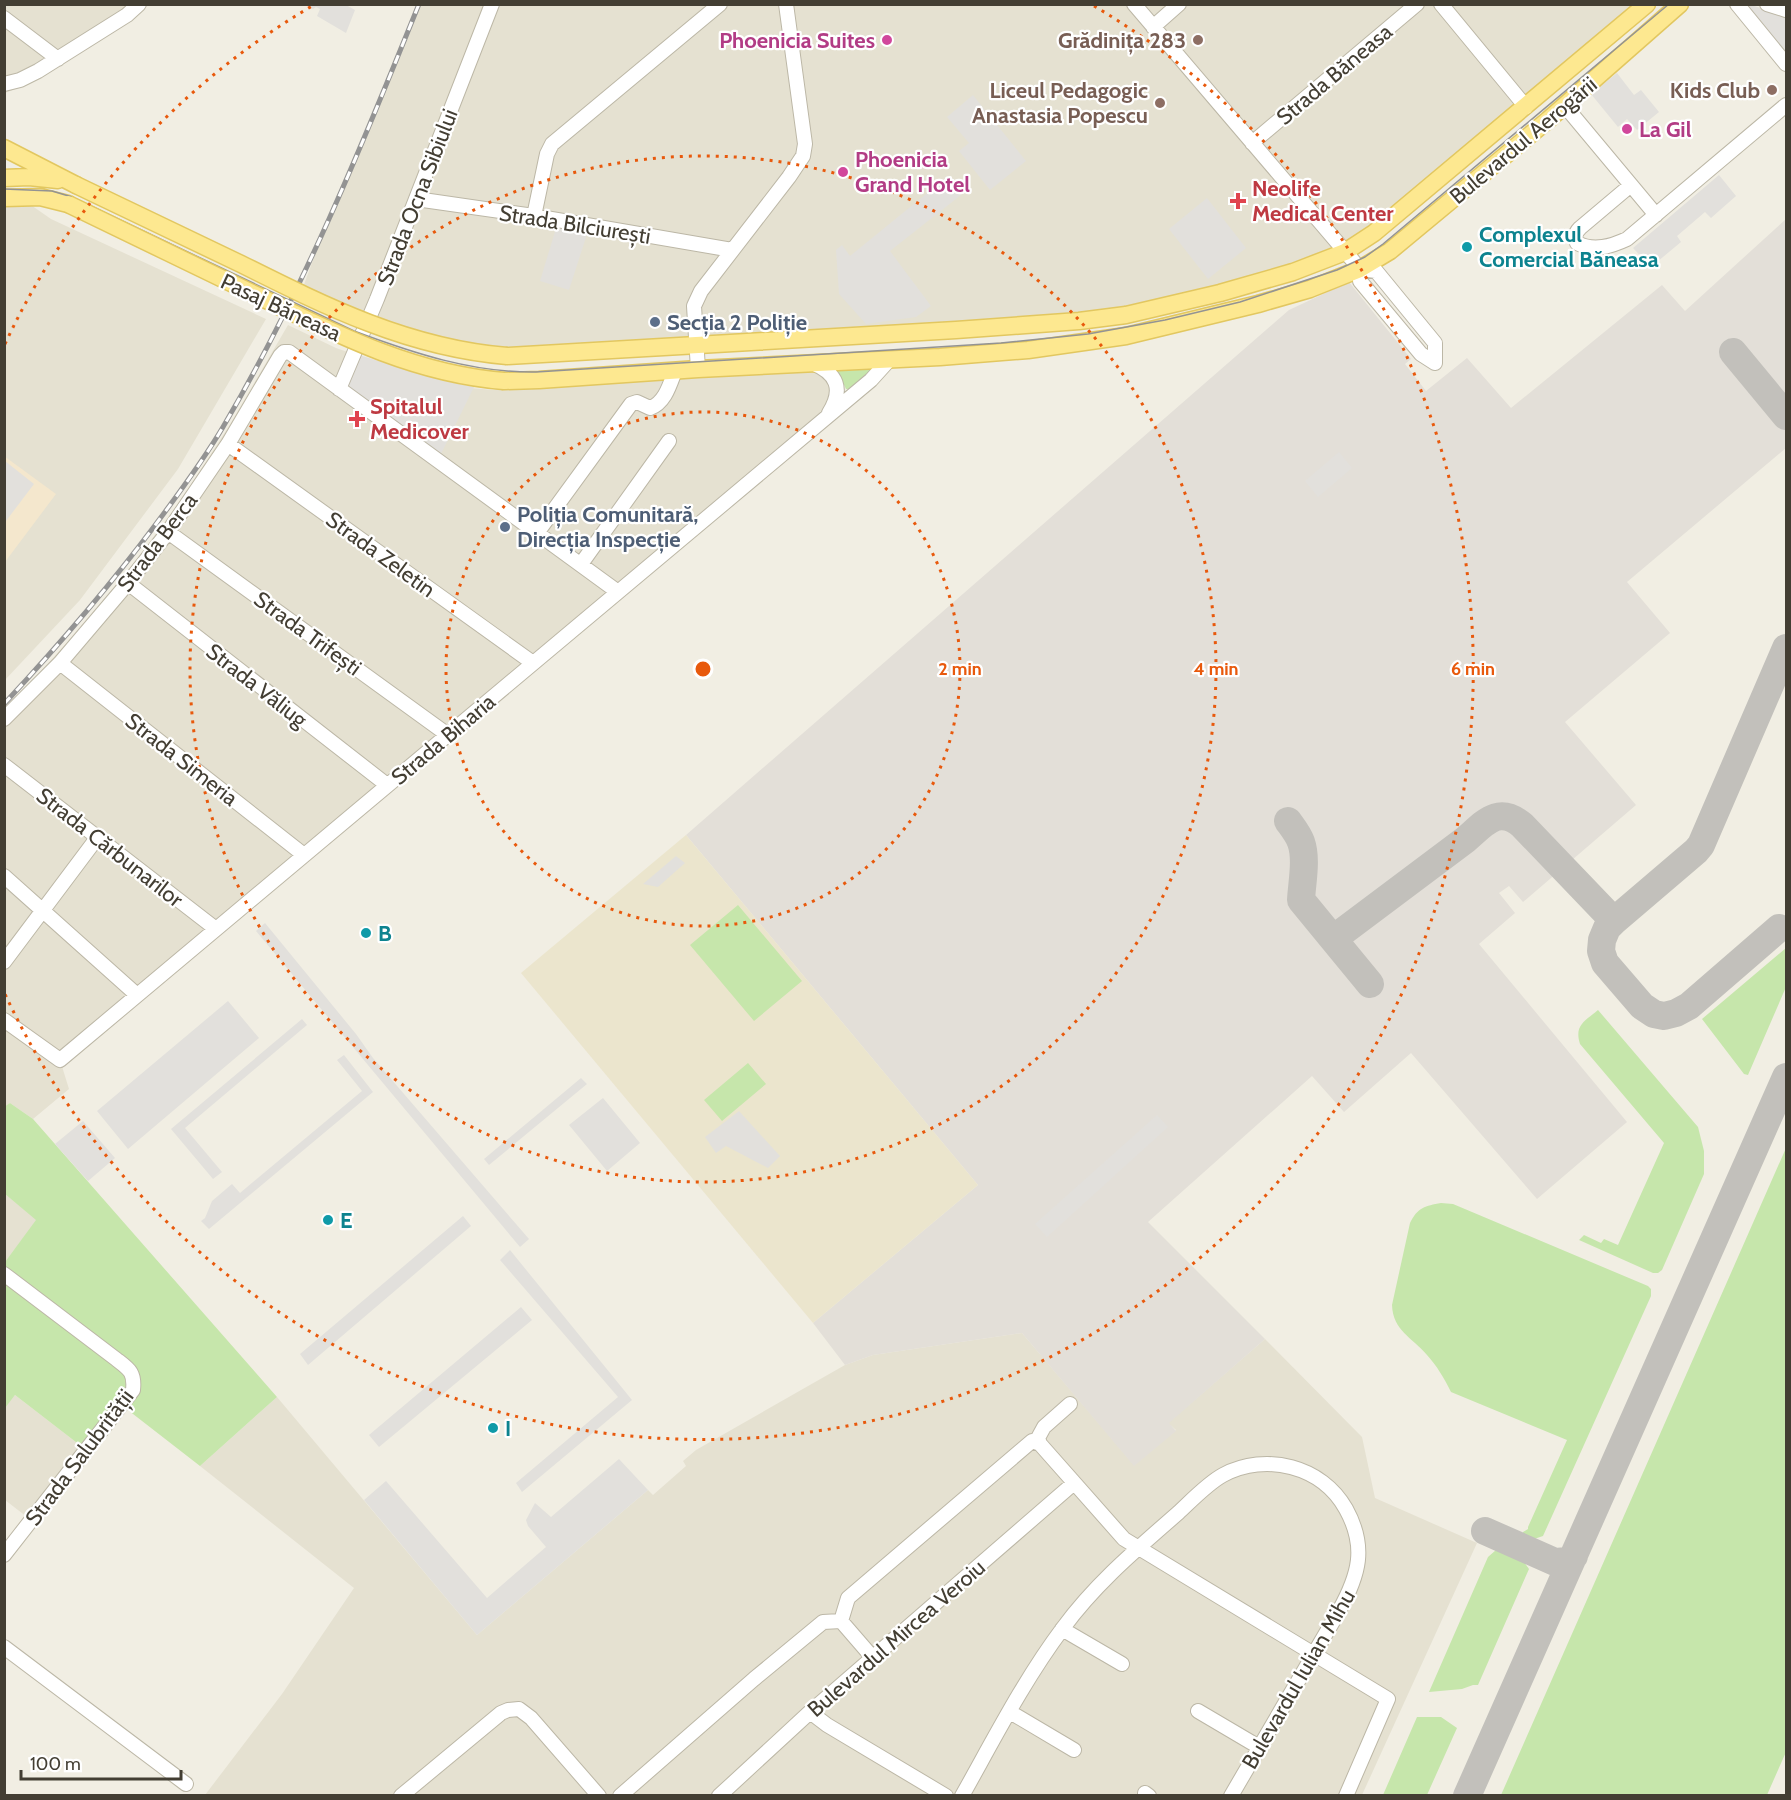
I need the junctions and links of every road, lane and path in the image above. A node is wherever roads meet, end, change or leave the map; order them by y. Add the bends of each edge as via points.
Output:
1 (139, 4) edge
2 (492, 4) edge
3 (720, 4) edge
4 (786, 4) edge
5 (1134, 4) edge
6 (1179, 4) edge
7 (1417, 4) edge
8 (1441, 4) edge
9 (1647, 4) edge
10 (1680, 4) edge
11 (1737, 4) edge
12 (1767, 4) edge
13 (1786, 10) edge
14 (4, 18) edge
15 (1153, 27) junction
16 (58, 59) junction
17 (1786, 64) edge
18 (4, 84) edge
19 (1786, 105) edge
20 (1526, 106) junction
21 (1565, 106) junction
22 (1252, 143) junction
23 (4, 148) edge
24 (4, 178) edge
25 (76, 184) junction
26 (1631, 185) junction
27 (4, 198) edge
28 (416, 199) junction
29 (1656, 215) junction
30 (534, 216) junction
31 (732, 250) junction
32 (1345, 252) junction
33 (1360, 269) junction
34 (697, 345) junction
35 (890, 359) junction
36 (812, 363) junction
37 (698, 369) junction
38 (675, 371) junction
39 (339, 389) junction
40 (827, 417) junction
41 (669, 441) dead end
42 (228, 444) junction
43 (168, 532) junction
44 (537, 533) junction
45 (581, 564) junction
46 (128, 583) junction
47 (618, 592) junction
48 (60, 663) junction
49 (533, 663) junction
50 (4, 719) edge
51 (448, 735) junction
52 (4, 765) edge
53 (387, 786) junction
54 (97, 838) junction
55 (304, 855) junction
56 (4, 876) edge
57 (42, 911) junction
58 (216, 929) junction
59 (6, 958) edge
60 (137, 995) junction
61 (4, 1020) edge
62 (4, 1274) edge
63 (1070, 1404) dead end
64 (1040, 1444) junction
65 (1074, 1483) junction
66 (1139, 1547) junction
67 (4, 1555) edge
68 (841, 1621) junction
69 (1062, 1629) junction
70 (4, 1647) edge
71 (1314, 1654) junction
72 (873, 1658) junction
73 (1122, 1664) dead end
74 (1198, 1710) dead end
75 (810, 1712) junction
76 (1010, 1712) junction
77 (1259, 1747) junction
78 (1074, 1750) dead end
79 (186, 1784) dead end
80 (401, 1796) edge
81 (598, 1796) edge
82 (620, 1796) edge
83 (719, 1796) edge
84 (946, 1796) edge
85 (962, 1796) edge
86 (1231, 1796) edge
87 (1346, 1796) edge

1 - 16 street
2 - 28 street, Strada Ocna Sibiului
3 - 30 street via 552,144
4 - 31 street via 805,144 803,156
5 - 15 street
6 - 15 street
7 - 22 street, Strada Băneasa
8 - 20 street
9 - 20 main road, Bulevardul Aerogării
10 - 21 main road, Bulevardul Aerogării
11 - 17 street
12 - 13 street
14 - 16 street
15 - 22 street
16 - 18 street via 20,80
19 - 29 street
20 - 32 main road, Bulevardul Aerogării via 1374,233
21 - 26 street
21 - 33 main road, Bulevardul Aerogării via 1390,251
22 - 32 street
23 - 25 main road
24 - 25 main road via 39,177
25 - 34 main road, Pasaj Băneasa, bridge via 276,282 368,323 438,346 507,356
26 - 29 street
26 - 29 street via 1580,228 1577,243 1592,248 1616,245
27 - 38 main road, Pasaj Băneasa, bridge via 40,197 68,204 304,319 420,366 504,381
28 - 30 street, Strada Bilciurești
28 - 39 street, Strada Ocna Sibiului
30 - 31 street, Strada Bilciurești
31 - 34 street via 695,301
32 - 33 street
32 - 34 main road, Bulevardul Aerogării via 1262,282 1125,315 967,330
33 - 33 street via 1360,281 1421,354 1435,363 1435,343 1376,271
33 - 35 main road, Bulevardul Aerogării via 1258,304 1126,336 1028,350
34 - 37 street
35 - 36 main road, Pasaj Băneasa
35 - 40 street, Strada Biharia
36 - 37 main road, Pasaj Băneasa
36 - 40 street via 828,372 837,388
37 - 38 main road, Pasaj Băneasa
38 - 44 street via 657,406 631,404
39 - 42 street, Strada Berca via 284,352
39 - 44 street
40 - 47 street, Strada Biharia
41 - 45 street
42 - 43 street, Strada Berca
42 - 49 street, Strada Zeletin
43 - 46 street, Strada Berca
43 - 51 street, Strada Trifești
44 - 45 street
45 - 47 street
46 - 48 street, Strada Berca
46 - 53 street, Strada Văliug
47 - 49 street, Strada Biharia
48 - 50 street, Strada Berca
48 - 55 street, Strada Simeria
49 - 51 street, Strada Biharia
51 - 53 street, Strada Biharia
52 - 54 street, Strada Cărbunarilor
53 - 55 street, Strada Biharia
54 - 57 street
54 - 58 street, Strada Cărbunarilor
55 - 58 street, Strada Biharia
56 - 57 street
57 - 59 street
57 - 60 street
58 - 60 street, Strada Biharia
60 - 61 street, Strada Biharia via 60,1060
62 - 67 street, Strada Salubrității via 130,1370 134,1379 133,1390
63 - 64 street via 1039,1432
64 - 65 street
64 - 68 street via 1032,1441 848,1598
65 - 66 street via 1124,1539
65 - 72 street, Bulevardul Mircea Veroiu
66 - 69 street, Bulevardul Iulian Mihu
66 - 71 street
66 - 71 street, Bulevardul Iulian Mihu via 1222,1475 1266,1464 1281,1464 1314,1475 1347,1510 1359,1547 1352,1589
68 - 72 street
68 - 82 street via 823,1622
69 - 73 street
69 - 76 street, Bulevardul Iulian Mihu
70 - 79 street
71 - 77 street, Bulevardul Iulian Mihu
71 - 87 street via 1388,1699
72 - 75 street, Bulevardul Mircea Veroiu
74 - 77 street
75 - 83 street, Bulevardul Mircea Veroiu
75 - 84 street
76 - 78 street
76 - 85 street, Bulevardul Iulian Mihu
77 - 86 street, Bulevardul Iulian Mihu
80 - 81 street via 501,1713 519,1709

